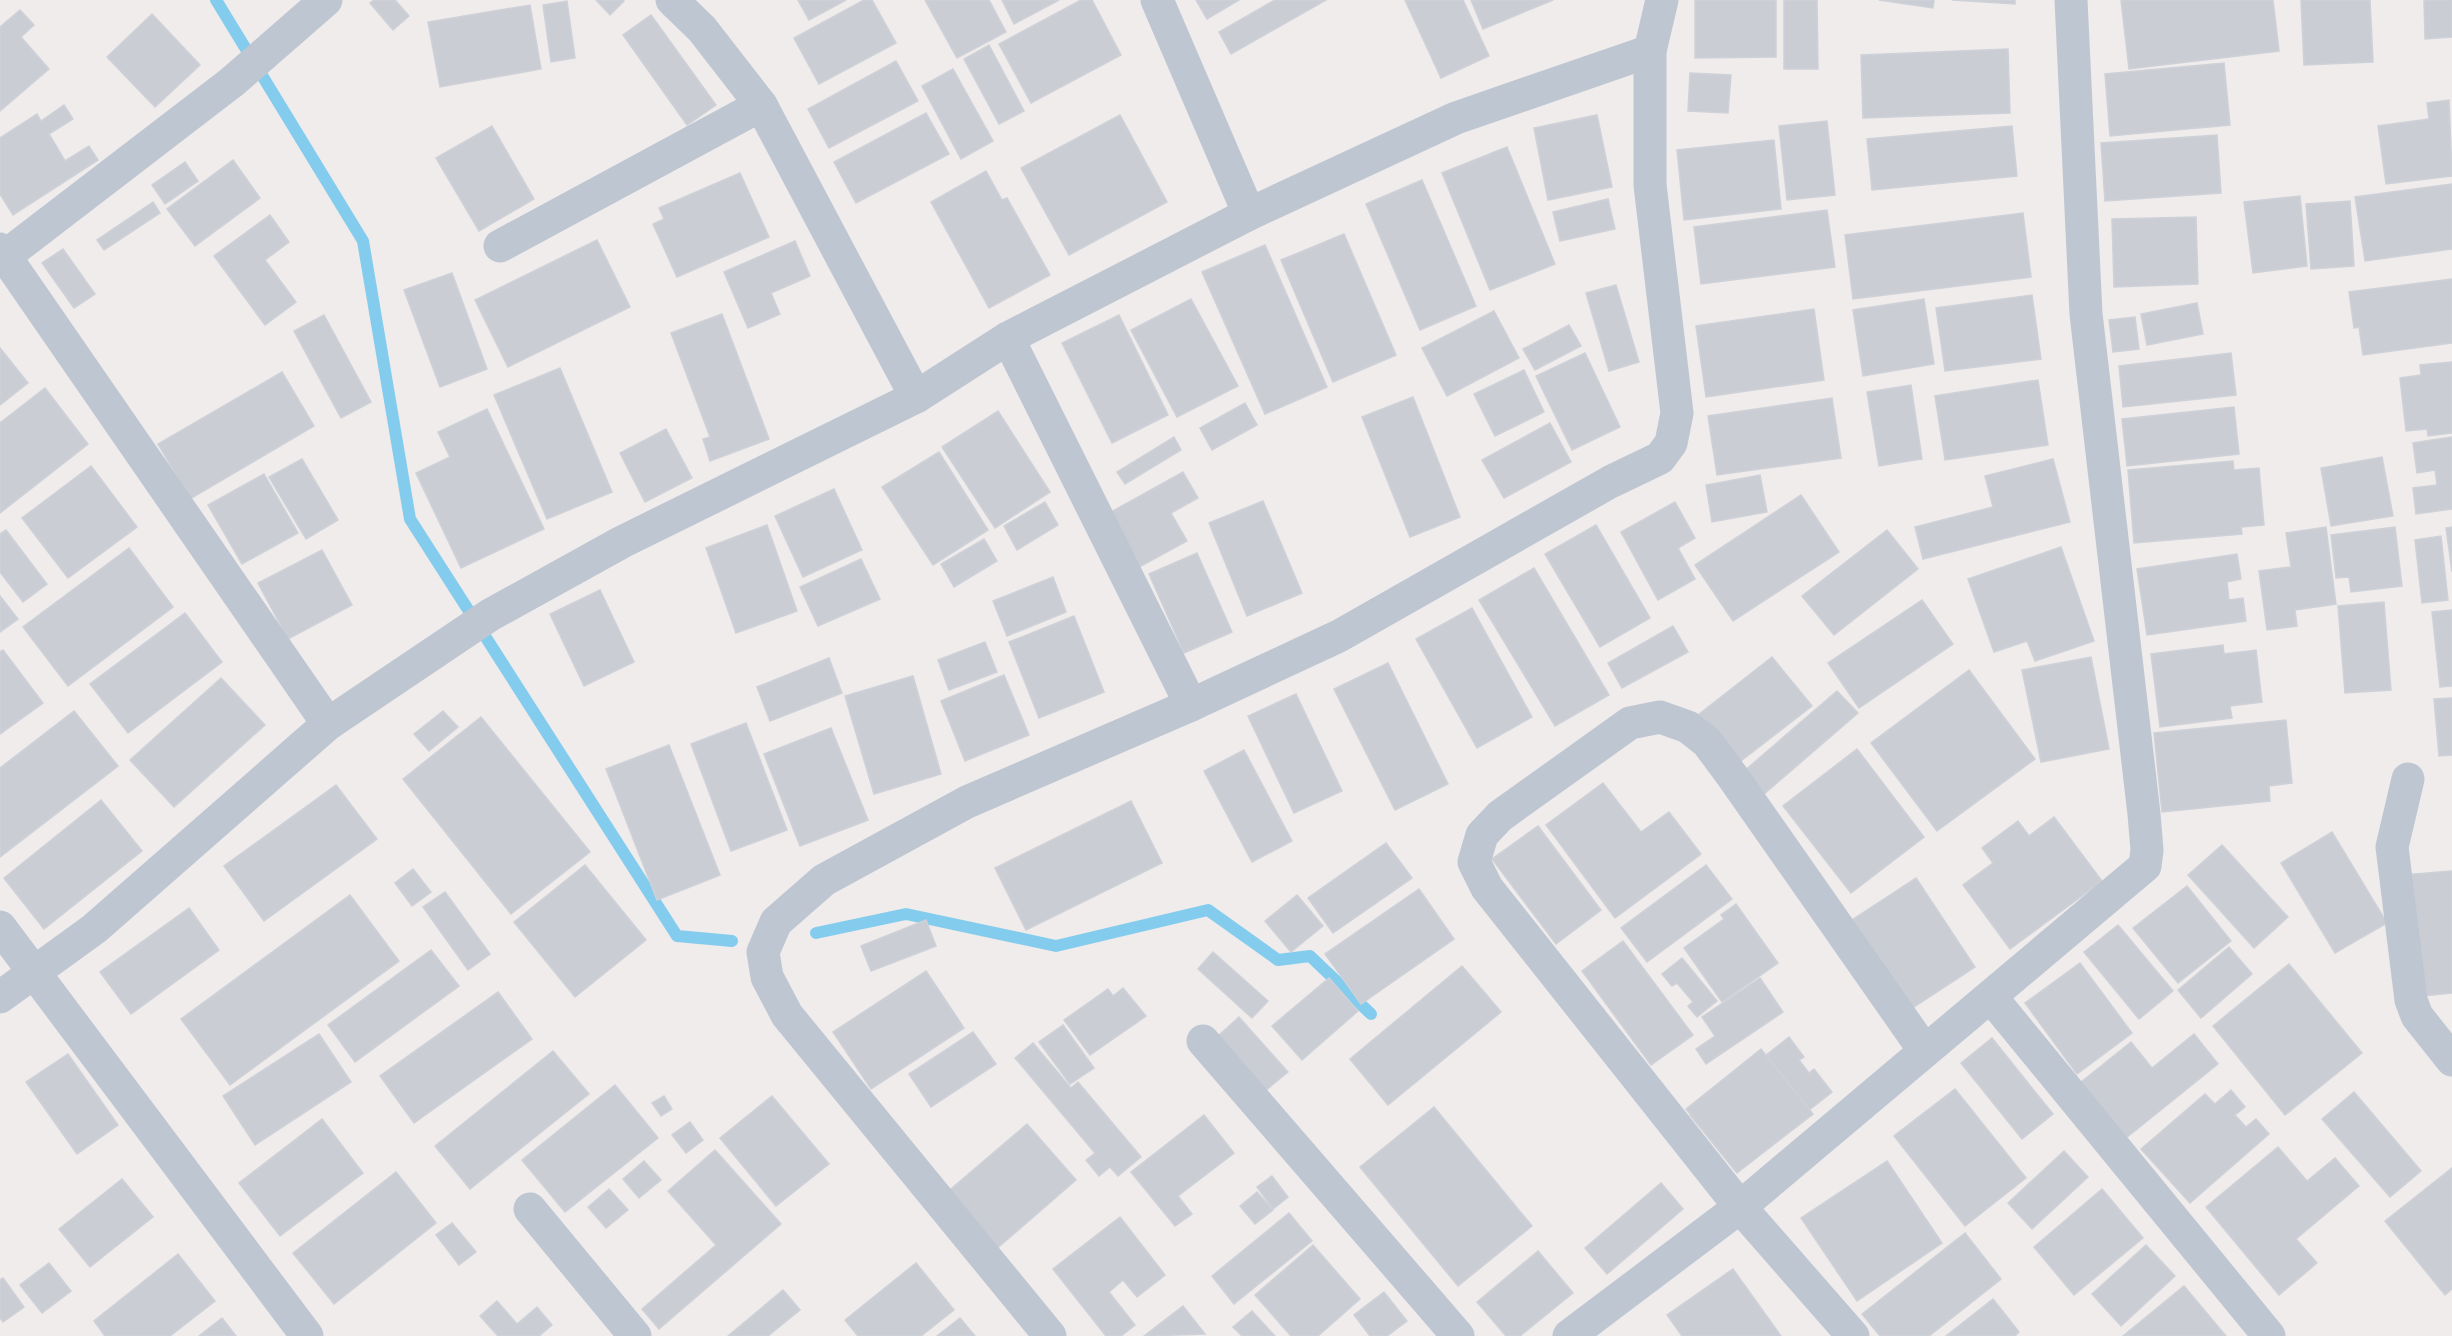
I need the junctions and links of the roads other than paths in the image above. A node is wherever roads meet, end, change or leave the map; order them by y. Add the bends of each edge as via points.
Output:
1 (326, 0) edge
2 (672, 0) edge
3 (1157, 0) edge
4 (1662, 0) edge
5 (2071, 0) edge
6 (1650, 51) junction
7 (761, 105) junction
8 (1250, 214) junction
9 (500, 246) dead end
10 (2, 255) edge
11 (1008, 338) junction
12 (916, 397) junction
13 (1191, 705) junction
14 (328, 724) junction
15 (2408, 779) dead end
16 (0, 927) edge
17 (34, 973) junction
18 (1991, 997) junction
19 (0, 998) edge
20 (2439, 1026) edge
21 (1203, 1041) dead end
22 (1924, 1050) junction
23 (2452, 1060) edge
24 (1740, 1207) junction
25 (530, 1209) dead end
26 (307, 1336) edge
27 (635, 1336) edge
28 (1050, 1336) edge
29 (1458, 1336) edge
30 (1569, 1336) edge
31 (1853, 1336) edge
32 (2269, 1336) edge

1 - 10 street via 232,82
2 - 7 street via 702,29
3 - 8 street
4 - 6 street
5 - 18 street via 2086,314 2147,850 2145,866 2121,889
6 - 8 street via 1456,118
6 - 13 street via 1650,184 1677,413 1671,443 1660,458 1610,482 1349,630
7 - 9 street
7 - 12 street
8 - 11 street
10 - 14 street
11 - 12 street
11 - 13 street
12 - 14 street via 622,542 490,615
13 - 28 street via 967,802 824,880 776,922 763,952 767,977 787,1015
14 - 17 street via 93,929
15 - 20 street via 2392,847 2411,1000 2417,1016
16 - 17 street
17 - 19 street
17 - 26 street
18 - 22 street
18 - 32 street
20 - 23 street
21 - 29 street
22 - 24 street
22 - 24 street via 1733,777 1707,742 1688,727 1660,717 1630,723 1500,816 1482,835 1474,862 1487,888
24 - 30 street
24 - 31 street
25 - 27 street

